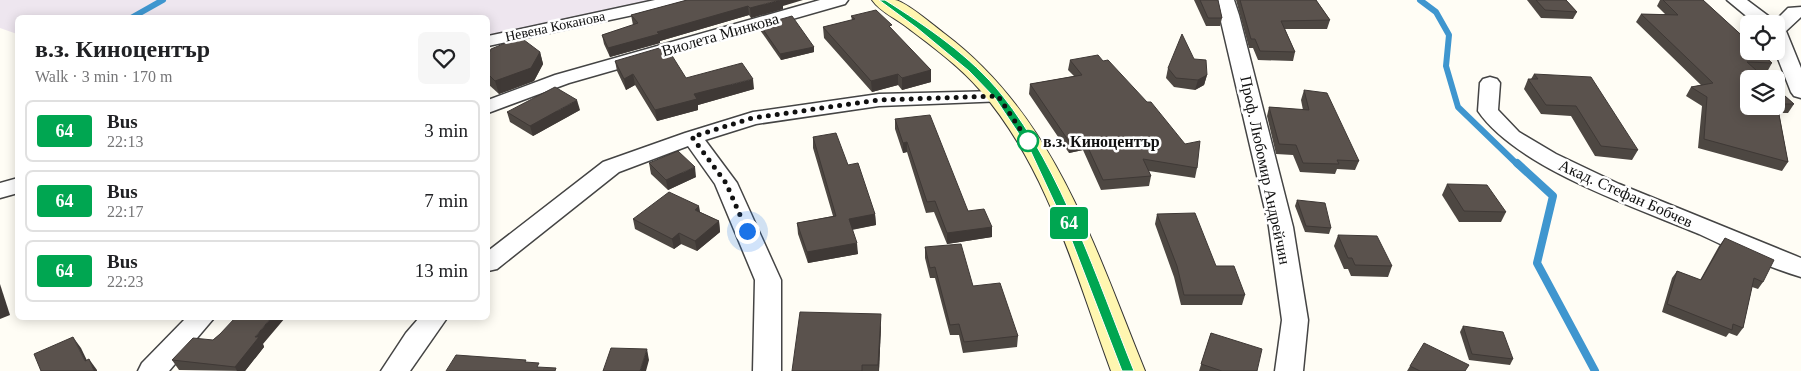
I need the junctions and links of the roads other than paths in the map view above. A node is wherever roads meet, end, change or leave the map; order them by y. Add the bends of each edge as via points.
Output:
1 (680, 0) edge
2 (839, 0) edge
3 (883, 0) edge
4 (1225, 0) edge
5 (1736, 0) edge
6 (1801, 12) edge
7 (1756, 15) edge
8 (1785, 19) edge
9 (490, 40) edge
10 (1785, 54) edge
11 (1490, 83) dead end
12 (1801, 92) edge
13 (998, 96) junction
14 (490, 106) edge
15 (692, 137) junction
16 (15, 186) edge
17 (0, 191) edge
18 (490, 261) edge
19 (1801, 268) edge
20 (200, 320) edge
21 (432, 320) edge
22 (152, 371) edge
23 (394, 371) edge
24 (767, 371) edge
25 (1128, 371) edge
26 (1289, 371) edge

1 - 9 street, Невена Коканова
2 - 14 street, Виолета Минкова via 562,79
3 - 13 main road via 935,38
4 - 26 street, Проф. Любомир Андрейчин via 1282,227 1295,320
5 - 7 street
6 - 8 street via 1794,12
10 - 12 street
11 - 19 street, Акад. Стефан Бобчев via 1488,111 1512,136 1548,160
13 - 15 street via 879,100 752,118
13 - 25 main road via 1039,160 1075,236
15 - 18 street via 611,167
15 - 24 street via 726,183 768,280
16 - 17 street
20 - 22 street
21 - 23 street

